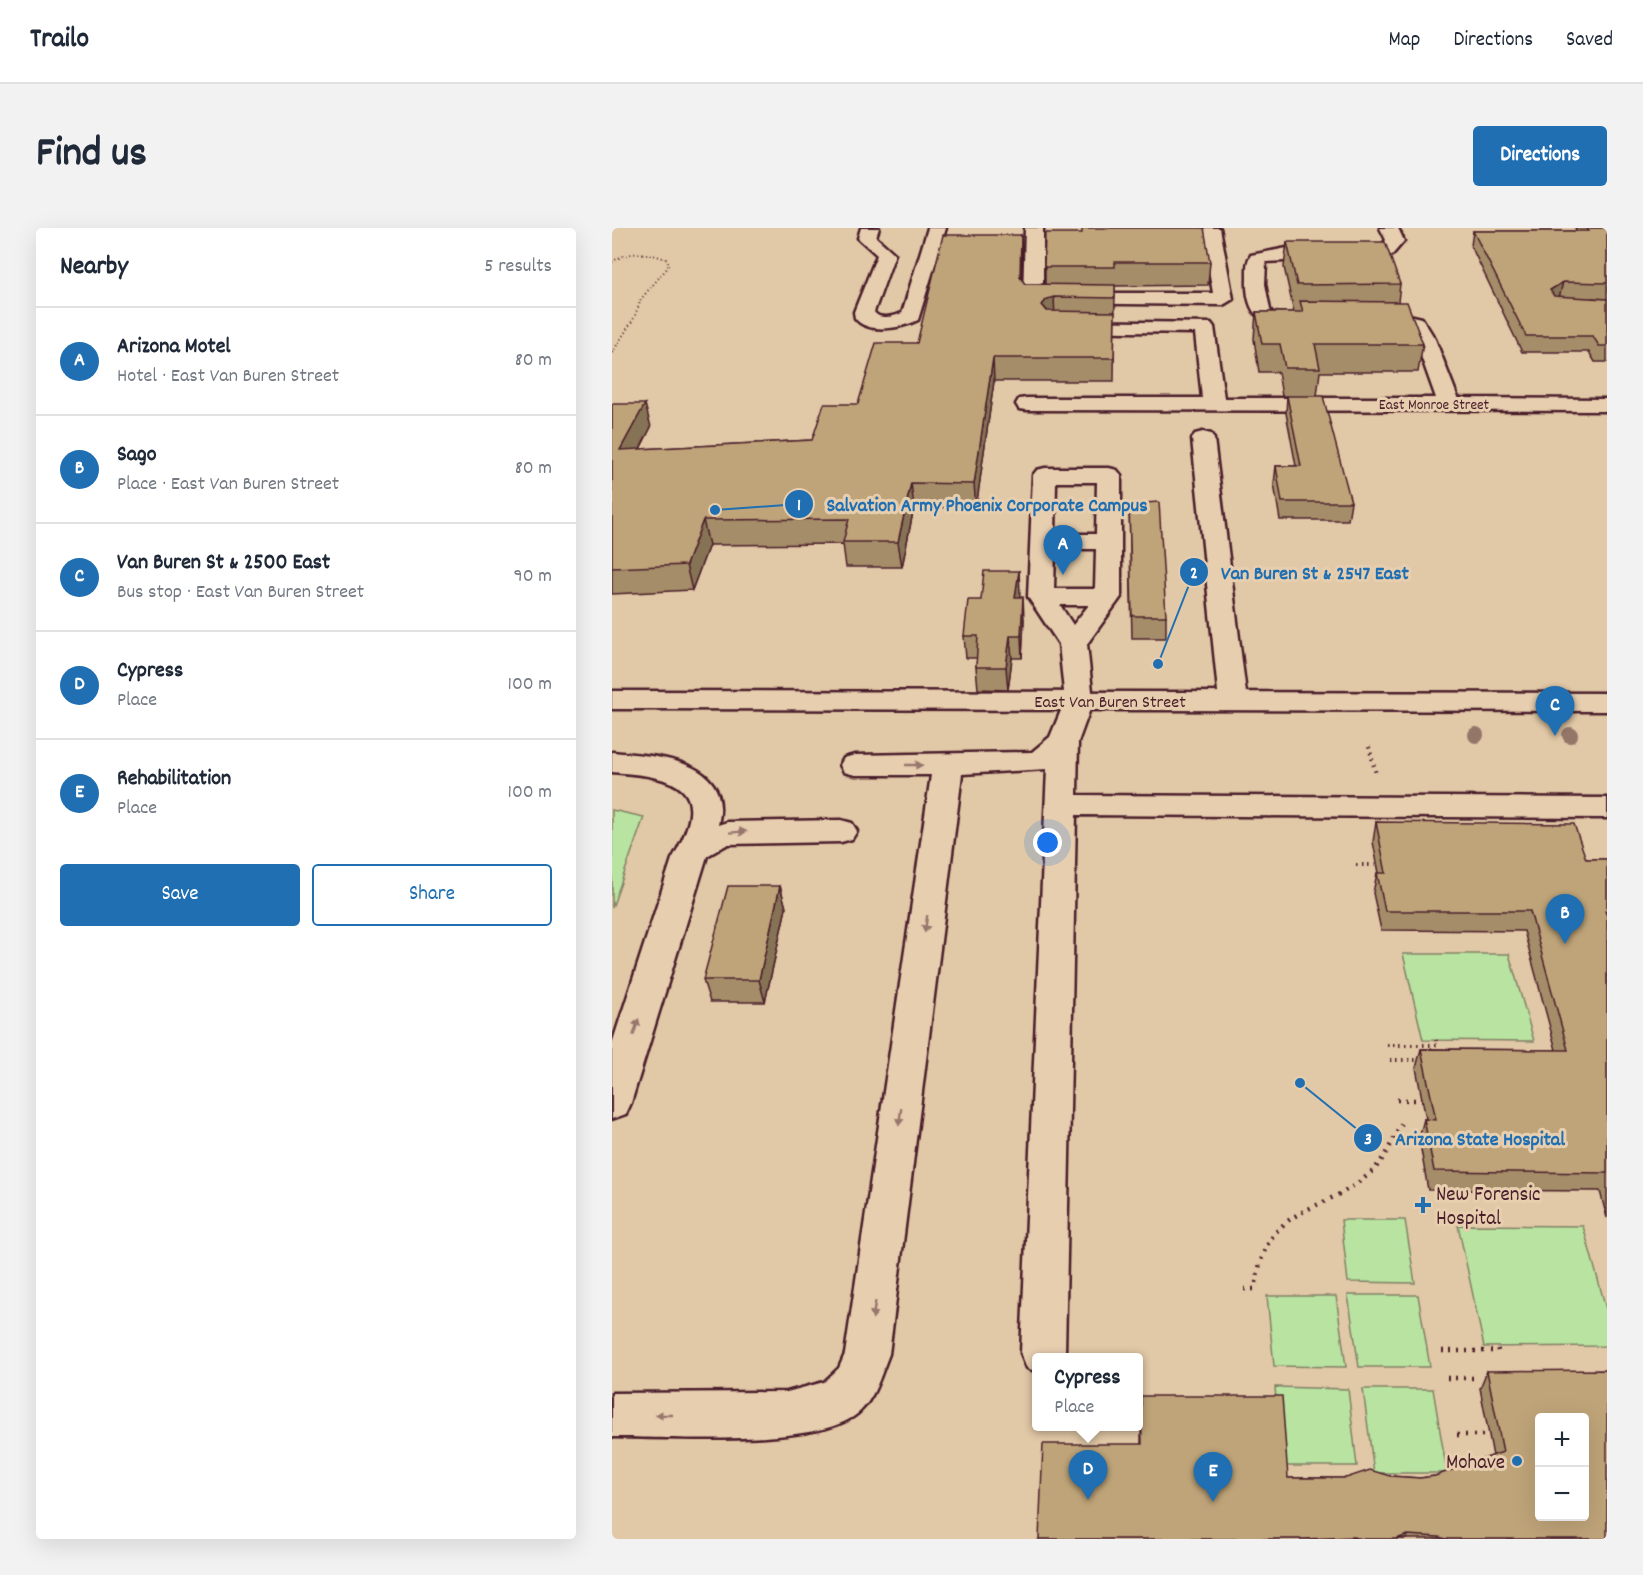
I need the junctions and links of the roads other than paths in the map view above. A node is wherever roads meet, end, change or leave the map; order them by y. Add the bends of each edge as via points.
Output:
1 (870, 228) edge
2 (937, 228) edge
3 (1034, 228) edge
4 (1211, 228) edge
5 (1389, 228) edge
6 (1353, 319) edge
7 (1317, 320) edge
8 (1055, 327) edge
9 (1028, 404) dead end
10 (1214, 404) junction
11 (1449, 404) junction
12 (1607, 405) edge
13 (1203, 439) dead end
14 (1108, 541) junction
15 (1042, 542) junction
16 (1041, 597) junction
17 (1108, 597) junction
18 (1073, 644) junction
19 (612, 700) edge
20 (1079, 701) junction
21 (1233, 701) junction
22 (1607, 702) edge
23 (1063, 742) junction
24 (612, 762) edge
25 (855, 765) dead end
26 (948, 765) junction
27 (1060, 805) junction
28 (1607, 808) edge
29 (841, 831) dead end
30 (696, 846) junction
31 (612, 1103) edge
32 (1043, 1353) dead end
33 (612, 1415) edge

1 - 2 main road via 867,238 886,254 865,318 896,323 911,316
3 - 4 main road via 1033,299 1223,299
5 - 7 main road via 1395,241 1386,251 1355,255 1272,254 1257,259 1261,312 1268,319
6 - 11 main road via 1415,322
8 - 10 main road via 1204,327
9 - 10 main road, East Monroe Street
10 - 11 main road, East Monroe Street
11 - 12 main road, East Monroe Street
13 - 21 main road
14 - 15 main road
14 - 15 main road via 1108,475 1045,475
14 - 17 main road
15 - 16 main road
16 - 17 main road
16 - 18 main road
17 - 18 main road
18 - 20 main road
19 - 20 main road, East Van Buren Street
20 - 21 main road, East Van Buren Street
20 - 23 main road
21 - 22 main road, East Van Buren Street
23 - 26 main road via 1040,761
23 - 27 main road
24 - 30 main road via 666,768 697,784 705,805
25 -> 26 main road
26 -> 33 main road via 867,1354 855,1383 837,1401 787,1414
27 - 28 main road
27 - 32 main road
30 -> 29 main road via 727,833
31 -> 30 main road via 688,859

